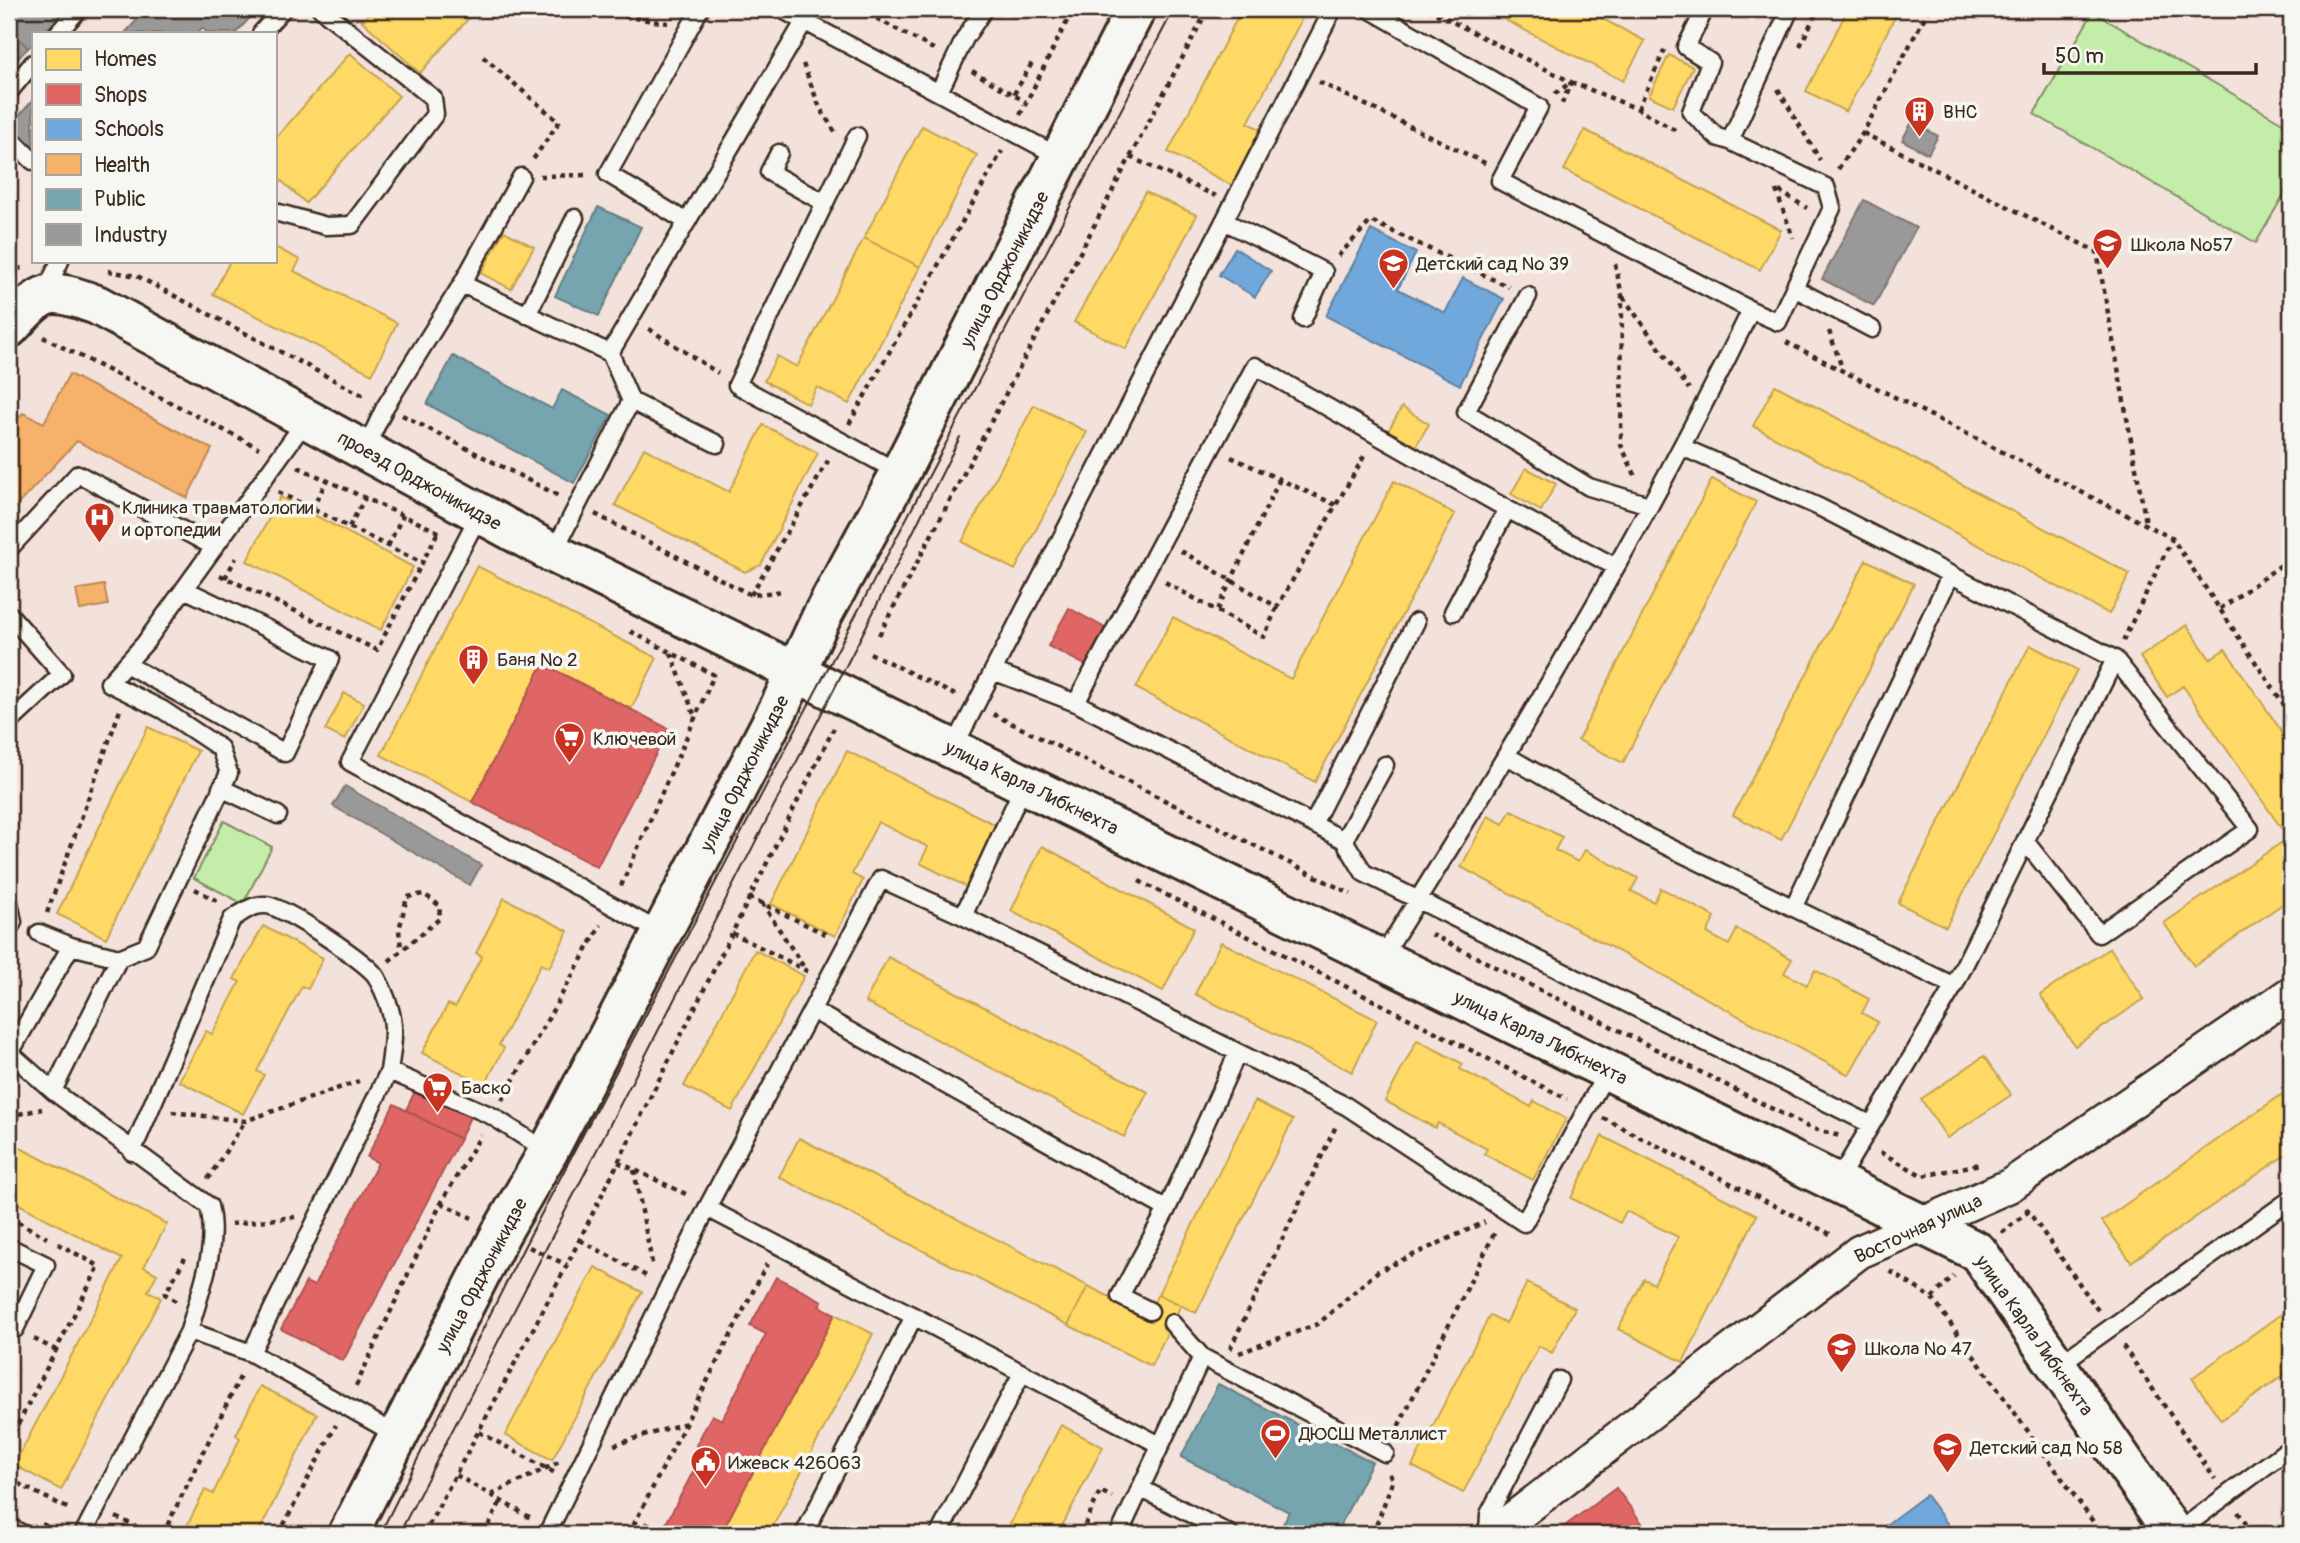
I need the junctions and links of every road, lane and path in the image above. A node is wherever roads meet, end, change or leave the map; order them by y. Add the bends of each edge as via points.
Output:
1 (79, 9) edge
2 (283, 9) edge
3 (321, 9) edge
4 (575, 9) edge
5 (700, 9) edge
6 (781, 9) edge
7 (984, 9) edge
8 (1073, 9) edge
9 (1136, 9) edge
10 (1208, 9) edge
11 (1333, 9) edge
12 (1369, 9) edge
13 (1427, 9) edge
14 (1705, 9) edge
15 (1818, 9) edge
16 (1929, 9) edge
17 (1786, 10) edge
18 (805, 20) junction
19 (690, 26) junction
20 (59, 32) edge
21 (262, 32) edge
22 (794, 40) junction
23 (1686, 47) junction
24 (1796, 56) dead end
25 (483, 57) dead end
26 (1032, 63) dead end
27 (32, 64) edge
28 (1765, 65) junction
29 (1300, 73) junction
30 (1785, 80) dead end
31 (1571, 82) junction
32 (940, 90) junction
33 (9, 92) edge
34 (1779, 92) junction
35 (1014, 94) dead end
36 (1026, 102) dead end
37 (1774, 103) dead end
38 (1539, 107) junction
39 (1638, 109) junction
40 (1556, 118) dead end
41 (1012, 133) junction
42 (1863, 133) junction
43 (1683, 135) dead end
44 (857, 136) dead end
45 (9, 137) edge
46 (1730, 141) junction
47 (779, 153) dead end
48 (849, 153) junction
49 (1062, 157) junction
50 (1130, 157) junction
51 (32, 160) edge
52 (1504, 173) junction
53 (608, 174) junction
54 (521, 177) junction
55 (1829, 183) junction
56 (1767, 185) dead end
57 (825, 203) junction
58 (1233, 204) junction
59 (276, 212) edge
60 (1814, 212) dead end
61 (575, 218) dead end
62 (1224, 221) junction
63 (687, 222) junction
64 (1801, 234) dead end
65 (1610, 238) junction
66 (1795, 245) dead end
67 (13, 269) dead end
68 (1324, 272) junction
69 (9, 274) edge
70 (53, 277) edge
71 (462, 284) junction
72 (1794, 288) junction
73 (1622, 295) junction
74 (1528, 296) joint
75 (1749, 314) junction
76 (527, 315) junction
77 (631, 318) junction
78 (1303, 319) dead end
79 (11, 325) edge
80 (1872, 329) dead end
81 (610, 353) junction
82 (737, 385) junction
83 (631, 401) junction
84 (1702, 407) junction
85 (307, 419) junction
86 (1376, 435) junction
87 (839, 441) junction
88 (717, 444) dead end
89 (1212, 447) junction
90 (1682, 447) junction
91 (365, 450) junction
92 (279, 458) junction
93 (900, 473) junction
94 (1280, 479) junction
95 (327, 480) junction
96 (260, 483) junction
97 (365, 498) junction
98 (1336, 505) junction
99 (1649, 505) junction
100 (312, 509) junction
101 (1507, 509) junction
102 (403, 515) junction
103 (2146, 524) junction
104 (349, 527) junction
105 (472, 528) junction
106 (438, 532) junction
107 (2172, 538) junction
108 (1162, 540) junction
109 (388, 546) junction
110 (214, 547) junction
111 (9, 549) edge
112 (553, 553) junction
113 (2290, 560) edge
114 (422, 563) junction
115 (201, 566) junction
116 (1614, 566) junction
117 (1146, 571) junction
118 (1950, 576) junction
119 (1231, 580) junction
120 (184, 589) junction
121 (783, 591) dead end
122 (1278, 607) junction
123 (2220, 609) junction
124 (1217, 610) junction
125 (1453, 612) dead end
126 (9, 614) edge
127 (1416, 622) dead end
128 (622, 627) dead end
129 (879, 635) dead end
130 (671, 652) junction
131 (2115, 659) junction
132 (126, 664) junction
133 (794, 671) junction
134 (993, 671) junction
135 (714, 675) dead end
136 (1076, 703) junction
137 (132, 712) dead end
138 (2291, 715) edge
139 (695, 718) dead end
140 (9, 723) edge
141 (845, 733) dead end
142 (953, 749) junction
143 (1507, 756) junction
144 (1385, 765) dead end
145 (1025, 784) junction
146 (221, 788) junction
147 (278, 815) dead end
148 (1313, 824) junction
149 (1344, 840) junction
150 (2025, 842) junction
151 (1133, 878) dead end
152 (178, 880) junction
153 (749, 897) junction
154 (1418, 899) junction
155 (9, 902) edge
156 (761, 902) junction
157 (1794, 906) junction
158 (241, 913) junction
159 (46, 916) junction
160 (962, 916) junction
161 (58, 921) dead end
162 (9, 929) edge
163 (39, 933) joint
164 (662, 933) junction
165 (732, 933) junction
166 (846, 945) junction
167 (71, 946) junction
168 (401, 948) junction
169 (119, 958) junction
170 (1381, 958) junction
171 (806, 970) junction
172 (376, 975) junction
173 (828, 981) junction
174 (1954, 986) junction
175 (2291, 993) edge
176 (812, 1010) junction
177 (9, 1052) edge
178 (1237, 1055) junction
179 (1608, 1070) junction
180 (389, 1071) junction
181 (53, 1091) junction
182 (1346, 1106) junction
183 (150, 1109) junction
184 (1586, 1109) junction
185 (245, 1121) junction
186 (1870, 1124) junction
187 (132, 1152) junction
188 (548, 1152) junction
189 (618, 1162) junction
190 (634, 1170) junction
191 (1836, 1182) junction
192 (198, 1196) junction
193 (2291, 1199) edge
194 (708, 1207) junction
195 (1167, 1209) junction
196 (1504, 1213) junction
197 (320, 1214) junction
198 (9, 1217) edge
199 (1923, 1225) junction
200 (214, 1226) junction
201 (580, 1240) junction
202 (776, 1245) junction
203 (9, 1247) edge
204 (1860, 1252) junction
205 (187, 1307) dead end
206 (1150, 1311) dead end
207 (914, 1316) junction
208 (1172, 1323) dead end
209 (189, 1331) junction
210 (11, 1332) edge
211 (251, 1353) junction
212 (1202, 1357) junction
213 (2057, 1366) junction
214 (1022, 1373) junction
215 (1559, 1380) dead end
216 (479, 1432) junction
217 (398, 1436) junction
218 (9, 1442) edge
219 (1160, 1444) junction
220 (2291, 1451) edge
221 (1385, 1453) junction
222 (456, 1475) junction
223 (9, 1479) edge
224 (572, 1482) junction
225 (1140, 1488) junction
226 (501, 1501) junction
227 (90, 1520) edge
228 (9, 1527) edge
229 (548, 1532) edge
230 (23, 1534) edge
231 (151, 1534) edge
232 (163, 1534) edge
233 (348, 1534) edge
234 (424, 1534) edge
235 (484, 1534) edge
236 (629, 1534) edge
237 (804, 1534) edge
238 (939, 1534) edge
239 (1119, 1534) edge
240 (1230, 1534) edge
241 (1373, 1534) edge
242 (1490, 1534) edge
243 (2102, 1534) edge
244 (2174, 1534) edge

1 - 20 lane
2 - 21 lane
3 - 59 lane via 433,98 435,114 352,225 326,226
4 - 19 path
5 - 19 lane
6 - 18 lane
7 - 32 lane
8 - 36 path
9 - 49 main road, улица Орджоникидзе
10 - 50 path
11 - 29 lane
12 - 38 lane
13 - 31 path
14 - 23 lane
15 - 24 path
16 - 42 path
17 - 28 lane
18 - 22 lane
18 - 32 lane
19 - 53 lane
22 - 48 path via 820,108
22 - 63 lane
23 - 39 path via 1667,43
23 - 46 lane via 1710,62 1691,112 1717,137
25 - 54 path via 559,122
26 - 35 path
27 - 33 lane
28 - 34 path
28 - 46 lane
29 - 52 path
29 - 58 lane
30 - 34 path
31 - 38 path
31 - 39 path
31 - 40 path
32 - 41 lane
34 - 37 path
34 - 55 path
38 - 52 lane
39 - 43 path
41 - 49 lane
41 - 87 path
42 - 55 path
42 - 103 path via 2097,252
44 - 48 lane
45 - 51 lane
46 - 55 lane
47 - 57 lane via 769,172
48 - 57 lane
49 - 93 main road, улица Орджоникидзе
50 - 58 path
50 - 129 path
52 - 65 lane via 1500,181
53 - 54 path
53 - 63 lane
54 - 71 lane
55 - 72 lane via 1832,208
56 - 60 path
57 - 82 lane
58 - 62 lane
61 - 76 lane
62 - 68 lane
62 - 134 lane
63 - 77 lane
64 - 66 path
65 - 73 path
65 - 75 lane
67 - 69 path
68 - 74 path via 1371,221
68 - 78 lane
70 - 79 main road
70 - 85 main road, проезд Орджоникидзе via 69,295 97,305
71 - 76 lane
71 - 91 lane via 385,407
72 - 75 lane via 1778,322
72 - 80 lane
73 - 84 path
73 - 99 path via 1621,445
74 - 99 lane via 1466,412 1589,486
75 - 84 lane
75 - 103 path via 1771,335
76 - 81 lane
77 - 81 lane
77 - 82 path
79 - 92 path
81 - 83 lane
82 - 87 lane
83 - 88 lane
83 - 112 lane
84 - 90 lane
85 - 91 main road, проезд Орджоникидзе
85 - 92 lane
86 - 89 lane via 1255,366
86 - 98 path
86 - 101 lane
87 - 93 lane
87 - 121 path via 751,595
89 - 94 path
89 - 108 lane
90 - 99 lane
90 - 118 lane via 1819,507
91 - 105 main road, проезд Орджоникидзе
92 - 95 path
92 - 96 lane
93 - 133 main road, улица Орджоникидзе
94 - 98 path
94 - 119 path
95 - 97 path
95 - 100 path
96 - 100 path
96 - 110 lane
97 - 102 path
97 - 104 path
98 - 122 path
99 - 116 lane
100 - 104 path
101 - 116 lane
101 - 125 lane
102 - 106 path
102 - 109 path
103 - 107 path
104 - 109 path
105 - 106 path
105 - 112 main road, проезд Орджоникидзе
105 - 164 lane via 350,762
106 - 114 path
107 - 123 path
107 - 131 path
108 - 117 lane
108 - 119 path
109 - 114 path
110 - 111 lane via 78,474
110 - 115 lane
112 - 133 main road, проезд Орджоникидзе
113 - 123 path
114 - 115 path via 377,650
115 - 120 lane
116 - 143 lane
117 - 124 path
117 - 136 lane
118 - 131 lane
118 - 157 lane
119 - 122 path
119 - 124 path
120 - 132 lane
120 - 132 lane via 330,659 285,752
122 - 124 path via 1264,637
123 - 138 path
126 - 140 lane via 62,674
127 - 148 lane
128 - 130 path
130 - 135 path
130 - 139 path
131 - 150 lane
131 - 150 lane via 2250,829 2099,934
132 - 146 lane via 108,683 163,710 220,748 229,773
133 - 142 main road, улица Карла Либкнехта
133 - 164 main road, улица Орджоникидзе
134 - 136 lane
134 - 142 lane
136 - 148 lane
137 - 159 path via 121,707
141 - 153 path via 833,727
142 - 145 main road, улица Карла Либкнехта
143 - 154 lane
143 - 157 lane via 1648,838
144 - 149 lane
145 - 160 lane
145 - 170 main road, улица Карла Либкнехта
146 - 147 lane
146 - 152 lane
148 - 149 lane
149 - 154 lane via 1364,873
150 - 174 lane
151 - 184 path
152 - 158 path
152 - 169 lane via 146,947
153 - 156 path
153 - 165 path
154 - 170 lane
154 - 186 lane
155 - 162 lane via 13,922
156 - 166 path
156 - 171 path
157 - 174 lane
158 - 172 lane via 268,904 342,946
158 - 183 lane via 232,919
159 - 161 path
159 - 163 path
160 - 166 lane via 881,879
160 - 178 lane
163 - 167 lane
164 - 188 main road, улица Орджоникидзе
165 - 171 path
165 - 189 path
166 - 173 lane
167 - 169 lane
167 - 177 lane
168 - 168 path via 439,919 440,906 424,894 407,897 399,930
168 - 172 path
169 - 181 lane
170 - 179 main road, улица Карла Либкнехта
171 - 173 path
172 - 180 lane via 395,1025
173 - 176 lane
174 - 186 lane
175 - 199 street, Восточная улица via 2009,1186
176 - 194 lane
176 - 195 lane
177 - 181 lane
178 - 182 lane
178 - 195 lane
179 - 184 lane
179 - 191 main road, улица Карла Либкнехта
180 - 185 path
180 - 188 lane via 492,1116
180 - 197 lane
181 - 187 lane
182 - 196 lane
182 - 196 path via 1225,1358 1318,1324 1378,1271
183 - 185 path
183 - 187 lane
184 - 196 lane via 1524,1223
184 - 204 path
185 - 192 path
186 - 191 lane
187 - 192 lane
188 - 217 main road, улица Орджоникидзе via 501,1233
189 - 190 path
189 - 201 path
190 - 194 path
190 - 201 path via 656,1281
191 - 199 main road, улица Карла Либкнехта
192 - 200 lane via 209,1206
193 - 213 lane
194 - 202 lane
194 - 224 lane
195 - 206 lane via 1120,1296
196 - 221 path
197 - 200 path
197 - 211 lane
198 - 218 path via 99,1266
199 - 204 street, Восточная улица
199 - 213 main road, улица Карла Либкнехта via 1978,1252
200 - 205 path via 188,1228 185,1258 165,1294
200 - 209 lane
201 - 216 path
202 - 207 lane
202 - 236 path
203 - 210 lane via 46,1265
204 - 242 street, Восточная улица
204 - 243 path via 1932,1298
207 - 214 lane
207 - 237 lane
208 - 212 lane
209 - 211 lane
209 - 227 lane
211 - 217 lane
211 - 232 path
212 - 219 lane
212 - 221 lane
213 - 244 main road, улица Карла Либкнехта
214 - 219 lane
214 - 238 lane
215 - 242 lane via 1489,1514
216 - 222 path
216 - 224 path
217 - 233 main road, улица Орджоникидзе
219 - 225 lane
220 - 244 lane
221 - 241 path via 1381,1460 1393,1480
222 - 226 path
222 - 234 path
223 - 227 path
224 - 229 lane
225 - 239 lane
225 - 240 lane
226 - 229 path
226 - 235 path
227 - 231 path
228 - 230 lane

